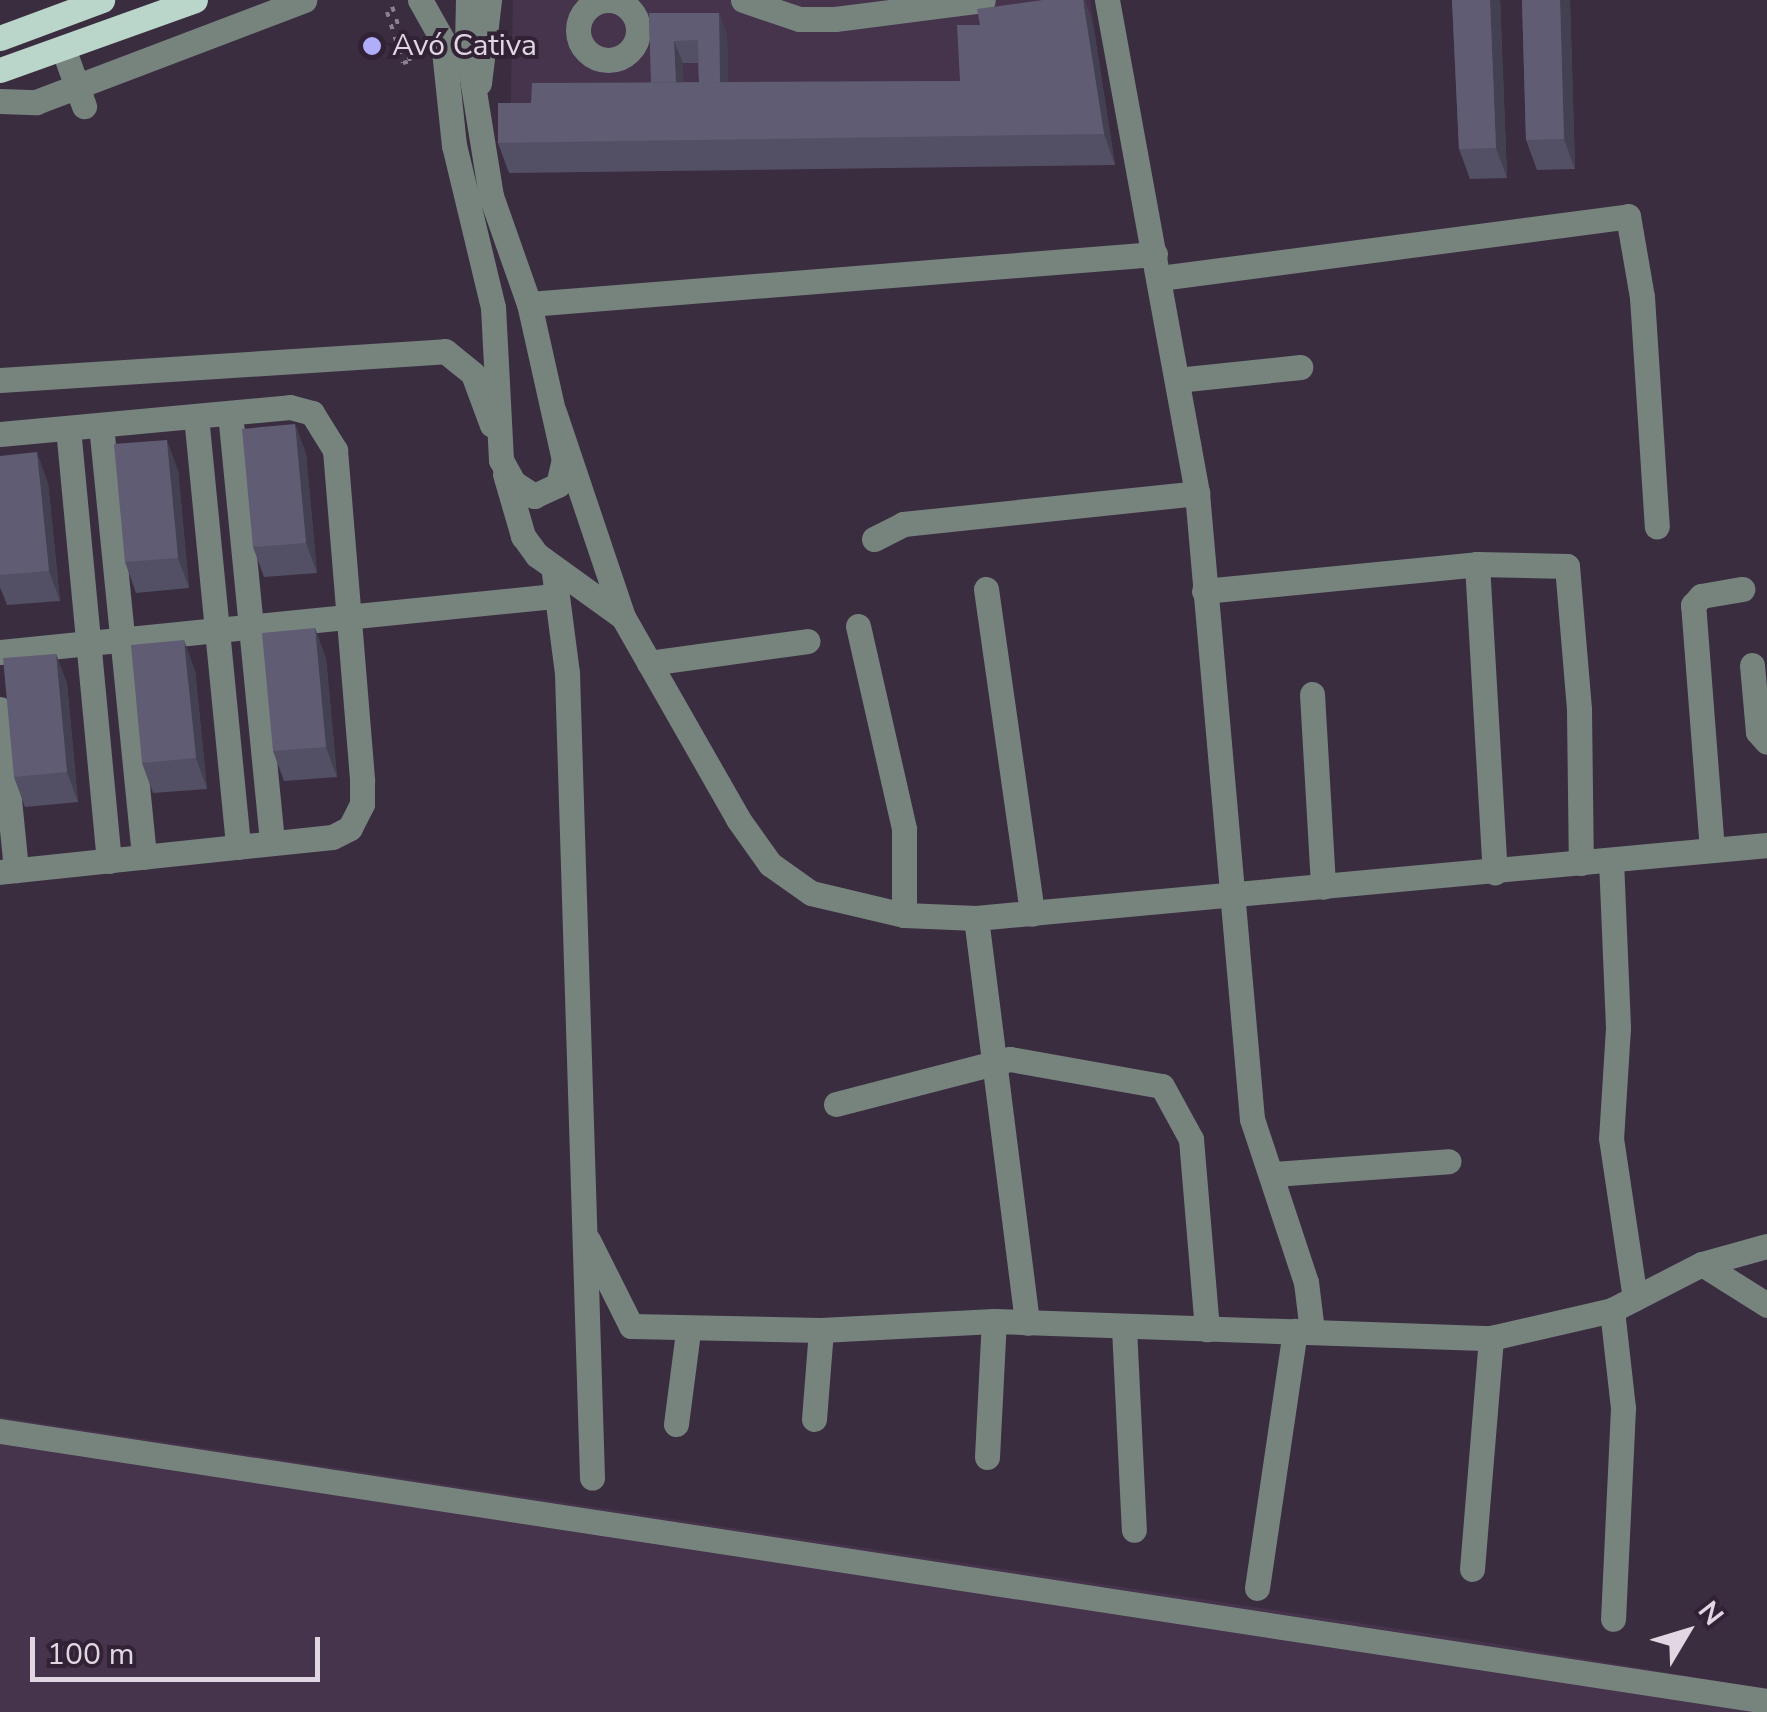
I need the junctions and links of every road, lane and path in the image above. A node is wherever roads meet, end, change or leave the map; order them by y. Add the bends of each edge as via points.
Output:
1 (102, 0) edge
2 (196, 0) edge
3 (304, 0) edge
4 (420, 0) edge
5 (468, 0) edge
6 (489, 0) edge
7 (743, 0) edge
8 (982, 0) edge
9 (1107, 0) edge
10 (391, 3) edge
11 (387, 12) dead end
12 (0, 38) edge
13 (63, 48) junction
14 (0, 70) edge
15 (478, 88) junction
16 (80, 96) junction
17 (0, 101) edge
18 (1158, 266) junction
19 (529, 304) junction
20 (1300, 367) dead end
21 (0, 380) edge
22 (1177, 380) junction
23 (554, 412) junction
24 (230, 413) junction
25 (196, 416) junction
26 (100, 425) junction
27 (68, 428) junction
28 (0, 434) edge
29 (501, 460) junction
30 (1197, 493) junction
31 (1656, 526) dead end
32 (874, 538) dead end
33 (1477, 564) junction
34 (554, 584) junction
35 (986, 589) dead end
36 (1742, 589) dead end
37 (1204, 591) junction
38 (348, 616) junction
39 (623, 618) junction
40 (250, 626) junction
41 (858, 626) dead end
42 (216, 630) junction
43 (121, 639) junction
44 (88, 642) junction
45 (807, 642) dead end
46 (0, 652) edge
47 (649, 663) junction
48 (1752, 664) dead end
49 (1312, 694) dead end
50 (0, 710) edge
51 (1767, 742) edge
52 (272, 844) junction
53 (1767, 845) edge
54 (238, 847) junction
55 (1712, 850) junction
56 (144, 857) junction
57 (1611, 860) junction
58 (109, 861) junction
59 (1581, 863) junction
60 (8, 871) edge
61 (1495, 872) junction
62 (1323, 887) junction
63 (1233, 899) junction
64 (1032, 914) junction
65 (904, 915) junction
66 (976, 918) junction
67 (989, 1061) junction
68 (836, 1104) dead end
69 (1449, 1161) dead end
70 (1274, 1174) junction
71 (588, 1240) junction
72 (1767, 1246) edge
73 (1702, 1264) junction
74 (1636, 1298) junction
75 (1767, 1305) edge
76 (1612, 1310) junction
77 (994, 1321) junction
78 (1027, 1323) junction
79 (1124, 1328) junction
80 (1207, 1329) junction
81 (821, 1330) junction
82 (1304, 1331) junction
83 (688, 1332) junction
84 (1492, 1338) junction
85 (814, 1420) dead end
86 (676, 1424) dead end
87 (0, 1431) edge
88 (988, 1457) dead end
89 (592, 1478) dead end
90 (1134, 1530) dead end
91 (1472, 1569) dead end
92 (1257, 1588) dead end
93 (1613, 1619) dead end
94 (1767, 1701) edge

1 - 12 main road
2 - 13 main road
3 - 16 street
4 - 29 street via 443,41 454,145 493,307
5 - 15 street via 466,47
6 - 15 street
7 - 8 street via 799,19 835,20
9 - 18 street
10 - 11 path via 410,61 403,64
13 - 14 main road
13 - 16 street
15 - 19 street via 491,196
16 - 17 street
18 - 19 street
18 - 22 street
18 - 31 street via 1628,216 1642,296
19 - 23 street
20 - 22 street
21 - 29 street via 446,350 484,394
22 - 30 street
23 - 29 street via 564,460 558,485 548,493 524,493
23 - 39 street
24 - 25 street
24 - 38 street via 290,407 312,413 326,428 334,450
24 - 40 street
25 - 26 street
25 - 42 street
26 - 27 street
26 - 43 street
27 - 28 street
27 - 44 street
29 - 34 street via 524,536
30 - 32 street via 903,524
30 - 37 street
33 - 37 street
33 - 59 street via 1570,570
33 - 61 street
34 - 38 street
34 - 39 street
34 - 71 street via 567,673
35 - 64 street
36 - 55 street via 1701,596 1693,604
37 - 63 street
38 - 40 street
38 - 52 street via 362,804 350,828 332,837
39 - 47 street
40 - 42 street
40 - 52 street
41 - 65 street via 904,830
42 - 43 street
42 - 54 street
43 - 44 street
43 - 56 street
44 - 46 street
44 - 58 street
45 - 47 street
47 - 65 street via 770,864 811,894
48 - 51 street via 1758,732
49 - 62 street
50 - 60 street
52 - 54 street
53 - 55 street
54 - 56 street
55 - 57 street
56 - 58 street
57 - 59 street
57 - 74 street via 1618,1028 1611,1138
58 - 60 street
59 - 61 street
61 - 62 street
62 - 63 street
63 - 64 street
63 - 70 street via 1249,1104
64 - 66 street
65 - 66 street
66 - 67 street
67 - 68 street
67 - 78 street
67 - 80 street via 1058,1065 1144,1081 1170,1094 1194,1153
69 - 70 street
70 - 82 street via 1306,1282
71 - 83 street via 628,1324
71 - 89 street
72 - 73 street
73 - 74 street
73 - 75 street
74 - 76 street
76 - 84 street
76 - 93 street via 1623,1408
77 - 78 street
77 - 81 street
77 - 88 street
78 - 79 street
79 - 80 street
79 - 90 street
80 - 82 street
81 - 83 street
81 - 85 street
82 - 84 street
82 - 92 street
83 - 86 street
84 - 91 street
87 - 94 street

